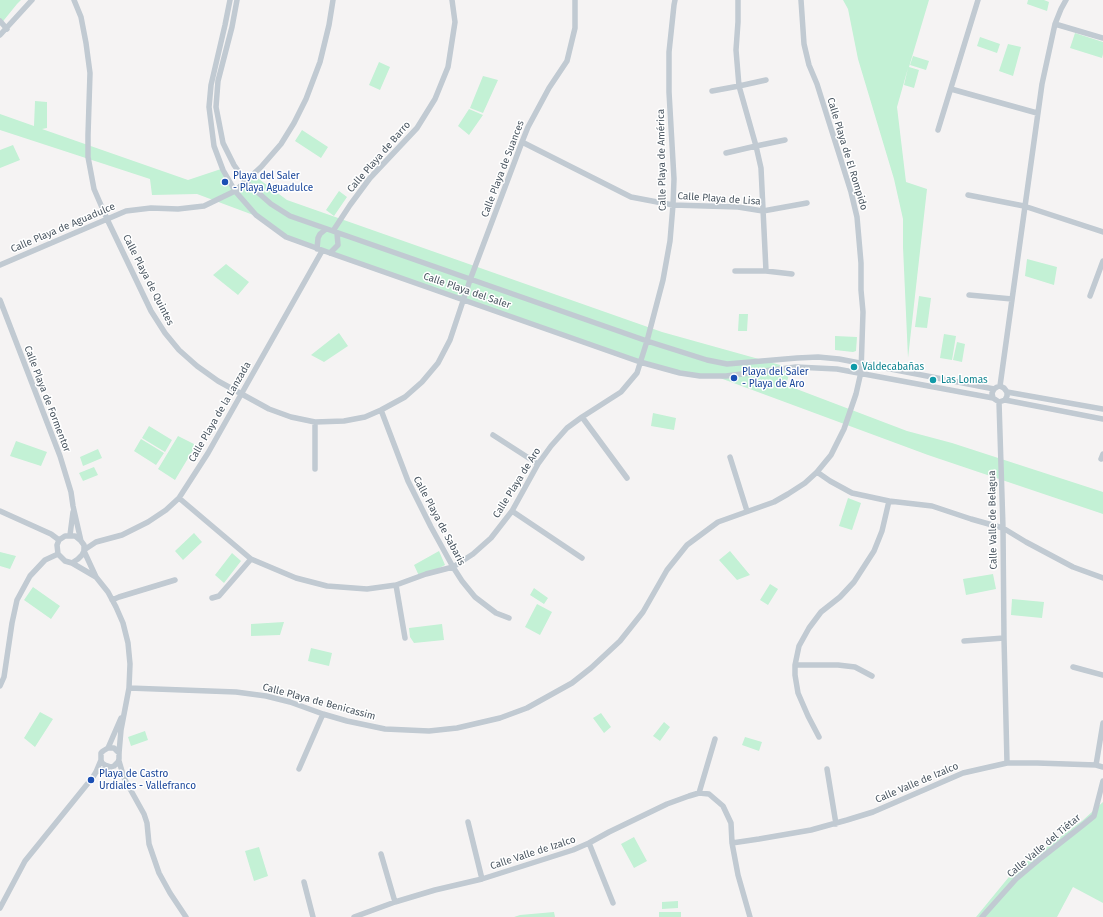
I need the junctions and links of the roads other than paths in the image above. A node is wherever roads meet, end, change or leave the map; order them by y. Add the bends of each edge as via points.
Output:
1 (32, 0) edge
2 (74, 0) edge
3 (230, 0) edge
4 (237, 0) edge
5 (333, 0) edge
6 (452, 0) edge
7 (575, 0) edge
8 (676, 0) edge
9 (738, 0) edge
10 (801, 0) edge
11 (978, 0) edge
12 (1066, 0) edge
13 (0, 21) edge
14 (1055, 24) junction
15 (7, 29) junction
16 (0, 36) edge
17 (1103, 38) edge
18 (766, 80) dead end
19 (739, 86) junction
20 (951, 89) junction
21 (712, 91) dead end
22 (1037, 113) junction
23 (938, 130) dead end
24 (785, 140) dead end
25 (522, 142) junction
26 (756, 146) junction
27 (726, 154) dead end
28 (246, 182) junction
29 (235, 191) junction
30 (968, 195) dead end
31 (807, 203) dead end
32 (674, 205) junction
33 (1024, 206) junction
34 (763, 211) junction
35 (107, 219) junction
36 (326, 229) junction
37 (335, 232) junction
38 (1103, 232) edge
39 (320, 250) junction
40 (330, 253) junction
41 (1103, 261) edge
42 (0, 265) edge
43 (735, 271) dead end
44 (766, 271) junction
45 (792, 274) dead end
46 (470, 280) junction
47 (969, 295) dead end
48 (1090, 296) dead end
49 (1012, 299) junction
50 (0, 300) edge
51 (464, 300) junction
52 (647, 341) junction
53 (640, 362) junction
54 (862, 364) junction
55 (861, 372) junction
56 (907, 373) junction
57 (906, 381) junction
58 (997, 387) junction
59 (1007, 392) junction
60 (241, 394) junction
61 (993, 398) junction
62 (1002, 401) junction
63 (1103, 409) edge
64 (382, 410) junction
65 (582, 417) junction
66 (1103, 419) edge
67 (315, 422) junction
68 (493, 435) dead end
69 (730, 457) dead end
70 (538, 464) junction
71 (315, 469) dead end
72 (818, 472) junction
73 (627, 478) dead end
74 (180, 498) junction
75 (889, 501) junction
76 (73, 506) junction
77 (0, 511) edge
78 (512, 511) junction
79 (747, 511) junction
80 (1003, 528) junction
81 (70, 535) junction
82 (59, 540) junction
83 (82, 541) junction
84 (96, 542) junction
85 (84, 551) junction
86 (58, 554) junction
87 (582, 558) dead end
88 (251, 559) junction
89 (72, 563) junction
90 (454, 567) junction
91 (96, 577) junction
92 (1103, 578) edge
93 (175, 580) dead end
94 (396, 585) junction
95 (212, 598) dead end
96 (112, 600) junction
97 (509, 618) dead end
98 (405, 638) dead end
99 (1004, 638) junction
100 (964, 642) dead end
101 (795, 665) junction
102 (1073, 667) dead end
103 (1103, 675) edge
104 (872, 676) dead end
105 (0, 686) edge
106 (129, 688) junction
107 (126, 707) junction
108 (323, 714) junction
109 (1103, 723) edge
110 (819, 737) dead end
111 (715, 739) dead end
112 (108, 748) junction
113 (119, 753) junction
114 (101, 760) junction
115 (119, 761) junction
116 (1007, 763) junction
117 (1096, 765) junction
118 (112, 766) junction
119 (1103, 767) edge
120 (299, 769) dead end
121 (827, 769) dead end
122 (96, 772) junction
123 (124, 778) junction
124 (1103, 781) edge
125 (699, 793) junction
126 (468, 822) dead end
127 (836, 824) junction
128 (589, 843) junction
129 (732, 843) junction
130 (381, 854) dead end
131 (482, 879) junction
132 (304, 882) dead end
133 (395, 902) junction
134 (613, 902) dead end
135 (0, 908) edge
136 (186, 917) edge
137 (313, 917) edge
138 (355, 917) edge
139 (750, 917) edge
140 (982, 917) edge

1 - 15 street
2 - 35 street, Calle Playa de Quintes via 86,43 90,73 88,157 94,189
3 - 29 street, Calle Playa del Saler via 211,85 209,106 214,146
4 - 28 street, Calle Playa del Saler via 218,81 216,107 223,143
5 - 28 street, Calle Playa de Aguadulce via 320,62 306,99 280,144
6 - 37 street, Calle Playa de Barro via 455,22 448,67 435,99 417,128 370,178 350,205
7 - 25 street, Calle Playa de Suances via 575,28 567,61 549,88
8 - 32 street, Calle Playa de América via 669,52
9 - 19 street via 736,50
10 - 54 street, Calle Playa de El Rompido via 804,44 809,65 857,217 863,312
11 - 20 street
12 - 14 street
13 - 15 street
14 - 17 street
14 - 22 street
15 - 16 street
18 - 19 street
19 - 21 street
19 - 26 street
20 - 22 street
20 - 23 street
22 - 33 street
24 - 26 street
25 - 32 street, Calle Playa de Lisa via 631,197
25 - 46 street, Calle Playa de Suances
26 - 27 street
26 - 34 street via 761,168
28 - 29 street, Calle Playa de Aguadulce
28 - 36 street, Calle Playa del Saler via 270,204 290,216
29 - 35 street, Calle Playa de Aguadulce via 204,206 126,211
29 - 39 street, Calle Playa del Saler via 256,215 286,237
30 - 33 street
31 - 34 street, Calle Playa de Lisa
32 - 34 street, Calle Playa de Lisa via 738,207
32 - 52 street, Calle Playa de América via 663,280
33 - 38 street
33 - 49 street
34 - 44 street
35 - 42 street, Calle Playa de Aguadulce
35 - 60 street, Calle Playa de Quintes via 151,310 165,333 197,366
36 - 37 street, Calle Playa del Saler
36 - 39 street via 318,238
37 - 40 street via 338,245
37 - 46 street, Calle Playa del Saler
39 - 40 street, Calle Playa del Saler
39 - 60 street, Calle Playa de la Lanzada
40 - 51 street, Calle Playa del Saler
41 - 48 street
43 - 44 street
44 - 45 street
46 - 51 street, Calle Playa de Quintes
46 - 52 street, Calle Playa del Saler
47 - 49 street
49 - 58 street
50 - 76 street, Calle Playa de Formentor via 60,456
51 - 53 street, Calle Playa del Saler
51 - 64 street, Calle Playa de Quintes via 450,340 438,363 422,382
52 - 53 street, Calle Playa de Aro
52 - 54 street, Calle Playa del Saler via 727,364 818,357
53 - 55 street, Calle Playa del Saler via 700,376 726,376 796,367 837,368
53 - 65 street, Calle Playa de Aro via 637,373 621,392
54 - 55 street, Calle Playa de Benicassim
54 - 56 street, Calle Playa del Saler
55 - 57 street, Calle Playa del Saler
55 - 72 street, Calle Playa de Benicassim via 844,429 831,455
56 - 57 street
56 - 58 street, Calle Playa del Saler
57 - 61 street, Calle Playa del Saler
58 - 59 street via 1004,388
58 - 61 street via 992,393
59 - 62 street
59 - 63 street
60 - 67 street, Calle Playa de Quintes via 269,409
60 - 74 street, Calle Playa de la Lanzada
61 - 62 street
62 - 66 street
62 - 80 street, Calle Valle de Belagua
64 - 67 street, Calle Playa de Quintes via 344,421
64 - 90 street, Calle Playa de Sabaris via 408,481
65 - 70 street, Calle Playa de Aro via 567,428
65 - 73 street
67 - 71 street
68 - 70 street
69 - 79 street
70 - 78 street, Calle Playa de Aro
72 - 75 street via 852,493
72 - 79 street, Calle Playa de Benicassim via 774,502
74 - 84 street, Calle Playa de la Lanzada via 148,522 122,535
74 - 88 street, Calle Playa de Aro
75 - 80 street via 932,506
75 - 101 street via 874,551 854,582 821,612 809,628 799,646
76 - 81 street, Calle Playa de Formentor
76 - 83 street, Calle Playa de Formentor
77 - 82 street
78 - 87 street
78 - 90 street, Calle Playa de Aro via 491,538
79 - 108 street, Calle Playa de Benicassim via 718,522 687,545 666,570 643,612 620,641 572,682 527,708 472,725 429,731 385,729 347,722
80 - 92 street via 1073,567
80 - 99 street, Calle Valle de Belagua
81 - 82 street
81 - 83 street
82 - 86 street
83 - 84 street
83 - 85 street, Calle Playa de Formentor
84 - 85 street
85 - 89 street
85 - 91 street, Calle Playa de Formentor
86 - 89 street
86 - 105 street via 45,560 30,576 17,600 4,677
88 - 94 street, Calle Playa de Aro via 296,578 327,586 367,589
88 - 95 street via 219,596
89 - 91 street
90 - 94 street, Calle Playa de Aro
90 - 97 street, Calle Playa de Sabaris via 475,598 496,613
91 - 96 street
93 - 96 street
94 - 98 street
96 - 106 street via 123,623 128,643
99 - 100 street
99 - 116 street, Calle Valle de Belagua
101 - 104 street via 855,667
101 - 110 street via 798,693
102 - 103 street
106 - 107 street
106 - 108 street, Calle Playa de Benicassim via 236,692 266,696
107 - 112 street
107 - 113 street
108 - 120 street
109 - 117 street
111 - 125 street
112 - 113 street via 114,748
112 - 114 street via 101,753
113 - 115 street
114 - 118 street via 105,765
114 - 122 street
115 - 118 street
115 - 123 street
116 - 117 street, Calle Valle de Izalco
116 - 127 street, Calle Valle de Izalco via 963,773 873,812
117 - 119 street, Calle Valle de Izalco
118 - 122 street
118 - 123 street
121 - 127 street
122 - 135 street via 25,861
123 - 136 street via 144,814 149,844 159,873
124 - 140 street, Calle Valle del Tiétar via 1094,816 1016,879
125 - 128 street, Calle Valle de Izalco via 667,804
125 - 129 street via 709,794 723,806 731,823
126 - 131 street, Calle Valle de Izalco
127 - 129 street, Calle Valle de Izalco
128 - 131 street, Calle Valle de Izalco
128 - 134 street, Calle Valle de Izalco
129 - 139 street
130 - 133 street
131 - 133 street, Calle Valle de Izalco
132 - 137 street
133 - 138 street, Calle Valle de Izalco

